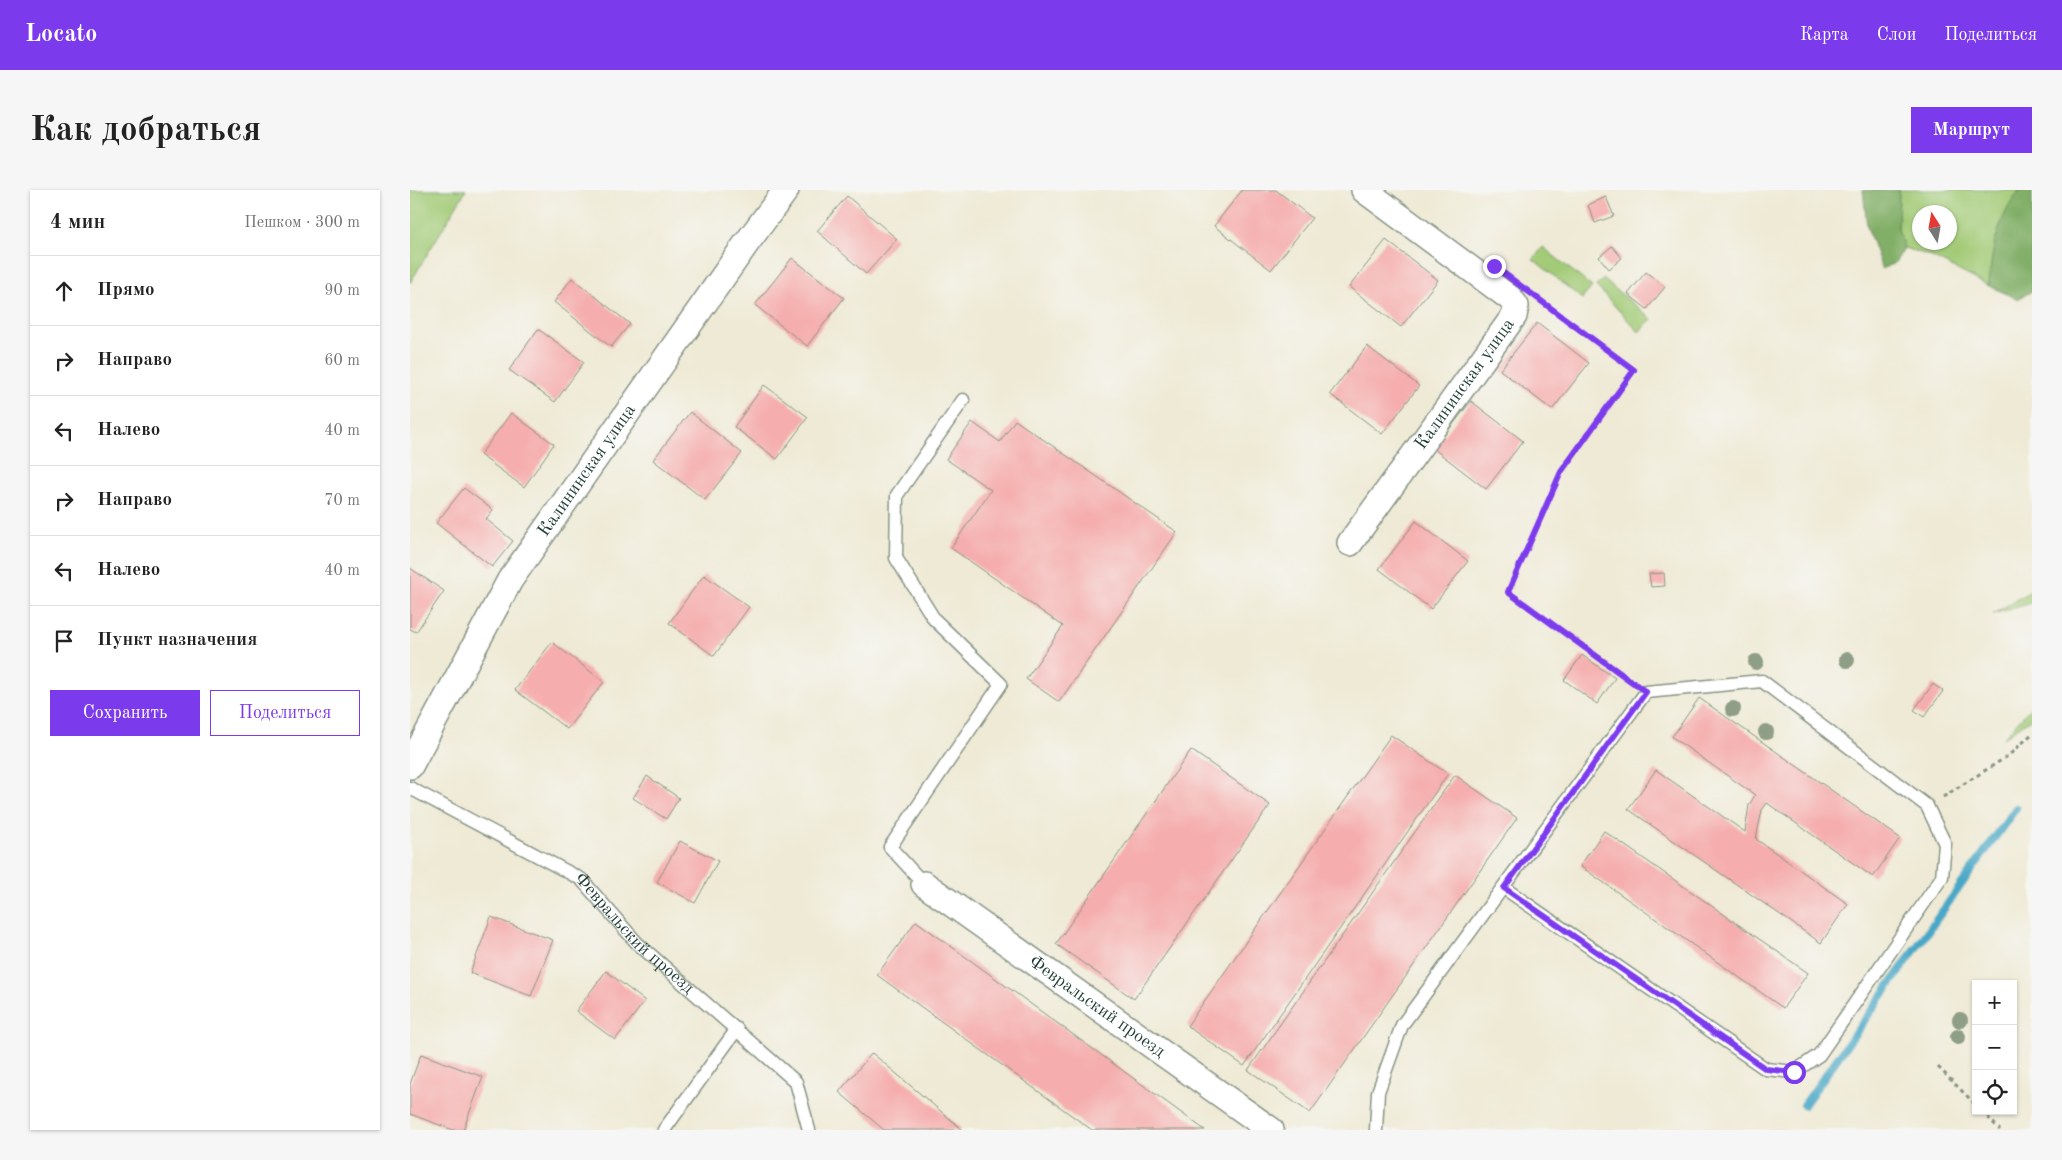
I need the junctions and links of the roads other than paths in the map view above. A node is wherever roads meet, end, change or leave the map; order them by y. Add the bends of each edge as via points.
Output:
1 (786, 190) edge
2 (1364, 190) edge
3 (964, 400) dead end
4 (1350, 543) dead end
5 (410, 766) edge
6 (410, 788) edge
7 (924, 884) joint
8 (1504, 888) junction
9 (737, 1029) junction
10 (664, 1130) edge
11 (809, 1130) edge
12 (1271, 1130) edge
13 (1376, 1130) edge

1 - 5 street, Калининская улица via 510,580
2 - 4 street, Калининская улица via 1510,298 1516,306 1514,316
3 - 7 lane via 897,494 896,558 934,619 1001,684 890,847
6 - 9 lane, Февральский проезд via 580,879 637,943
7 - 12 street, Февральский проезд
8 - 8 lane via 1646,692 1762,681 1927,806 1945,844 1942,877 1819,1055 1794,1072 1766,1069
8 - 13 lane via 1402,1025 1378,1092
9 - 10 lane
9 - 11 lane, Февральский проезд via 796,1082

